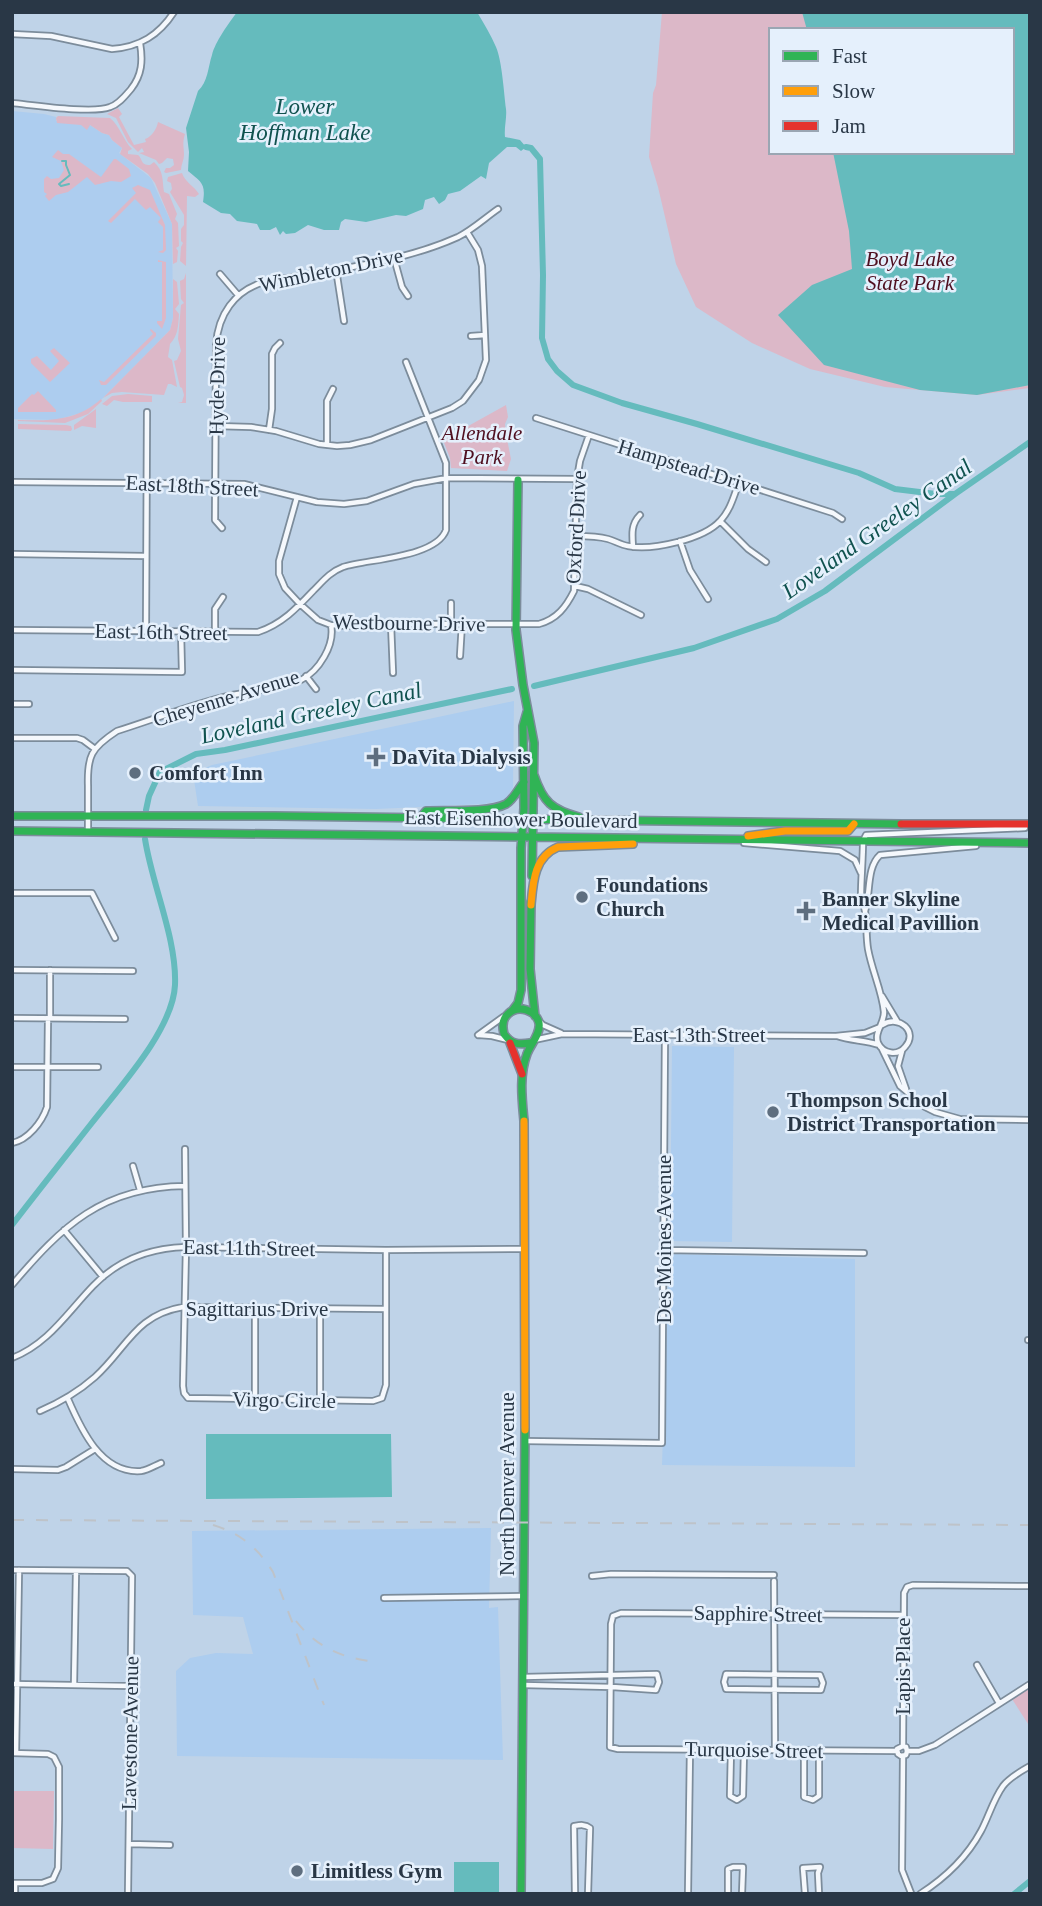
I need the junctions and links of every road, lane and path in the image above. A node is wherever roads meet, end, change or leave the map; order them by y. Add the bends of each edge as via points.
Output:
1 (174, 12) edge
2 (12, 34) edge
3 (140, 43) junction
4 (12, 103) edge
5 (498, 209) dead end
6 (467, 232) junction
7 (394, 258) junction
8 (336, 268) junction
9 (219, 274) dead end
10 (238, 295) junction
11 (408, 296) dead end
12 (344, 321) dead end
13 (485, 335) junction
14 (471, 336) dead end
15 (280, 343) dead end
16 (406, 362) dead end
17 (333, 388) dead end
18 (147, 412) dead end
19 (428, 417) junction
20 (536, 418) dead end
21 (216, 426) junction
22 (269, 430) junction
23 (589, 435) junction
24 (327, 445) junction
25 (447, 478) junction
26 (577, 479) junction
27 (518, 480) junction
28 (12, 482) edge
29 (147, 482) junction
30 (739, 482) junction
31 (215, 484) junction
32 (297, 497) junction
33 (640, 515) dead end
34 (842, 519) dead end
35 (720, 521) junction
36 (222, 528) dead end
37 (576, 536) junction
38 (680, 541) junction
39 (633, 547) junction
40 (12, 554) edge
41 (146, 556) junction
42 (766, 562) dead end
43 (575, 586) junction
44 (223, 597) dead end
45 (708, 599) dead end
46 (451, 603) dead end
47 (300, 604) junction
48 (641, 615) dead end
49 (451, 623) junction
50 (462, 623) junction
51 (391, 624) junction
52 (516, 624) junction
53 (331, 625) junction
54 (12, 630) edge
55 (146, 631) junction
56 (181, 632) junction
57 (215, 633) junction
58 (460, 656) dead end
59 (12, 670) edge
60 (393, 673) dead end
61 (306, 676) junction
62 (316, 689) dead end
63 (12, 704) edge
64 (29, 704) dead end
65 (528, 712) junction
66 (12, 738) edge
67 (95, 749) junction
68 (534, 775) junction
69 (524, 782) junction
70 (12, 816) edge
71 (88, 816) junction
72 (421, 817) junction
73 (523, 819) junction
74 (534, 819) junction
75 (626, 821) junction
76 (854, 824) junction
77 (1030, 825) edge
78 (12, 831) edge
79 (88, 831) junction
80 (522, 837) junction
81 (532, 837) junction
82 (723, 840) junction
83 (863, 841) junction
84 (1030, 842) edge
85 (1017, 843) junction
86 (862, 875) junction
87 (12, 893) edge
88 (531, 905) junction
89 (865, 912) junction
90 (116, 938) dead end
91 (12, 970) edge
92 (50, 970) junction
93 (133, 971) dead end
94 (881, 995) junction
95 (511, 1012) junction
96 (12, 1018) edge
97 (49, 1018) junction
98 (536, 1018) junction
99 (125, 1019) dead end
100 (897, 1021) junction
101 (881, 1026) junction
102 (562, 1034) junction
103 (665, 1034) junction
104 (836, 1036) junction
105 (509, 1041) junction
106 (532, 1042) junction
107 (880, 1046) junction
108 (902, 1050) junction
109 (47, 1066) junction
110 (12, 1067) edge
111 (98, 1067) dead end
112 (522, 1074) junction
113 (906, 1090) junction
114 (1030, 1120) edge
115 (12, 1143) edge
116 (185, 1149) dead end
117 (133, 1166) dead end
118 (185, 1185) junction
119 (140, 1190) junction
120 (64, 1230) junction
121 (186, 1247) junction
122 (524, 1249) junction
123 (386, 1250) junction
124 (664, 1250) junction
125 (864, 1253) dead end
126 (103, 1277) junction
127 (12, 1285) edge
128 (183, 1307) junction
129 (320, 1308) junction
130 (255, 1309) junction
131 (386, 1309) junction
132 (12, 1357) edge
133 (68, 1399) junction
134 (255, 1399) junction
135 (320, 1400) junction
136 (40, 1411) dead end
137 (525, 1441) junction
138 (95, 1449) junction
139 (161, 1463) dead end
140 (12, 1469) edge
141 (12, 1570) edge
142 (19, 1570) junction
143 (76, 1571) junction
144 (592, 1576) dead end
145 (1030, 1586) edge
146 (524, 1596) junction
147 (384, 1598) dead end
148 (774, 1614) junction
149 (904, 1615) junction
150 (977, 1665) dead end
151 (612, 1675) junction
152 (775, 1675) junction
153 (523, 1681) junction
154 (15, 1684) edge
155 (1030, 1684) edge
156 (74, 1685) junction
157 (131, 1686) junction
158 (612, 1686) junction
159 (775, 1690) junction
160 (999, 1703) junction
161 (903, 1746) junction
162 (690, 1749) junction
163 (731, 1749) junction
164 (744, 1749) junction
165 (775, 1750) junction
166 (804, 1750) junction
167 (819, 1751) junction
168 (897, 1751) junction
169 (908, 1751) junction
170 (14, 1753) edge
171 (903, 1756) junction
172 (1030, 1766) edge
173 (129, 1844) junction
174 (170, 1845) dead end
175 (14, 1883) edge
176 (915, 1893) edge
177 (15, 1894) edge
178 (128, 1894) edge
179 (521, 1894) edge
180 (575, 1894) edge
181 (589, 1894) edge
182 (688, 1894) edge
183 (728, 1894) edge
184 (742, 1894) edge
185 (805, 1894) edge
186 (818, 1894) edge

1 - 3 street via 158,33
2 - 3 street via 112,48
3 - 4 street via 138,78 109,108
5 - 6 street, Wimbleton Drive
6 - 7 street, Wimbleton Drive
6 - 13 street via 482,266
7 - 8 street, Wimbleton Drive
7 - 11 street
8 - 10 street, Wimbleton Drive via 264,282
8 - 12 street
9 - 10 street
10 - 21 street, Hyde Drive via 217,329
13 - 14 street
13 - 19 street via 485,366 477,385 458,404
15 - 22 street via 272,354
16 - 19 street
17 - 24 street via 327,401
18 - 29 street
19 - 24 street via 363,442
19 - 25 street via 446,463
20 - 23 street, Hampstead Drive
21 - 22 street
21 - 31 street, Hyde Drive
22 - 24 street
23 - 26 street, Oxford Drive
23 - 30 street, Hampstead Drive
25 - 27 street, East 18th Street
25 - 32 street, East 18th Street via 355,503
25 - 47 street, East 16th Street via 442,538 396,558 341,568
26 - 27 street, East 18th Street
26 - 37 street, Oxford Drive
27 - 52 main road
28 - 29 street, East 18th Street
29 - 31 street, East 18th Street
29 - 41 street
30 - 34 street, Hampstead Drive
30 - 35 street
31 - 32 street, East 18th Street via 257,486
31 - 36 street, Hyde Drive via 215,520
32 - 47 street, Westbourne Drive via 278,568 282,583
33 - 39 street via 632,530
35 - 38 street
35 - 42 street
37 - 39 street
37 - 43 street, Oxford Drive
38 - 39 street
38 - 45 street via 690,570
40 - 41 street
41 - 55 street
43 - 48 street
43 - 52 street, Oxford Drive via 569,602 556,615 539,624
44 - 57 street via 215,609
46 - 49 street
47 - 53 street, Westbourne Drive
47 - 57 street, East 16th Street via 279,623 258,632
49 - 50 street, Westbourne Drive
49 - 51 street, Westbourne Drive
50 - 52 street, Westbourne Drive
50 - 58 street
51 - 53 street, Westbourne Drive
51 - 60 street
52 - 65 main road
53 - 61 street, Cheyenne Avenue via 328,650
54 - 55 street, East 16th Street
55 - 56 street, East 16th Street
56 - 57 street, East 16th Street
56 - 59 street via 182,672
61 - 62 street
61 - 67 street, Cheyenne Avenue via 117,731
63 - 64 street
65 - 68 main road
65 - 69 main road via 523,726
66 - 67 street via 77,738
67 - 71 street via 88,763
68 - 74 main road
68 - 75 main road via 541,795 556,809 580,817
69 - 72 main road via 504,806 426,811
69 - 73 main road
70 - 71 main road, East Eisenhower Boulevard
71 - 72 main road, East Eisenhower Boulevard
71 - 79 street
72 - 73 main road, East Eisenhower Boulevard
73 - 74 main road, East Eisenhower Boulevard
73 - 80 main road
74 - 75 main road, East Eisenhower Boulevard
74 - 81 main road
75 - 76 main road, East Eisenhower Boulevard
76 - 77 main road, East Eisenhower Boulevard
76 - 82 main road via 848,831 785,831
77 - 83 street via 873,833
78 - 79 main road, East Eisenhower Boulevard
79 - 80 main road, East Eisenhower Boulevard
80 - 81 main road, East Eisenhower Boulevard
80 - 95 main road via 521,990
81 - 82 main road, East Eisenhower Boulevard
81 - 88 main road
82 - 83 main road, East Eisenhower Boulevard
82 - 86 street via 840,851 855,860
82 - 88 main road via 553,848 537,867
83 - 85 main road, East Eisenhower Boulevard
83 - 86 street
84 - 85 main road, East Eisenhower Boulevard
85 - 89 street via 880,855 872,867
86 - 89 street
87 - 90 street via 92,893
88 - 98 main road via 530,969
89 - 94 street via 868,949
91 - 92 street
92 - 93 street
92 - 97 street
94 - 100 street
94 - 101 street
95 - 98 main road via 527,1010
95 - 105 main road via 502,1026
95 - 105 street via 478,1035
96 - 97 street
97 - 99 street
97 - 109 street
98 - 102 street
98 - 106 main road via 539,1031
100 - 101 street
100 - 108 street via 908,1032
101 - 104 street, East 13th Street
101 - 107 street
102 - 103 street, East 13th Street
102 - 106 street, East 13th Street
103 - 104 street, East 13th Street
103 - 124 street, Des Moines Avenue
104 - 107 street, East 13th Street
105 - 106 main road via 520,1046
105 - 112 main road, North Denver Avenue
106 - 112 main road, North Denver Avenue
107 - 108 street via 891,1053
107 - 113 street via 896,1080
108 - 113 street via 898,1066
109 - 110 street
109 - 111 street
109 - 115 street via 44,1114 25,1139
112 - 122 main road, North Denver Avenue
113 - 114 street via 944,1116
116 - 118 street, Virgo Circle
117 - 119 street
118 - 119 street
118 - 121 street, Virgo Circle
119 - 120 street via 101,1205
120 - 126 street
120 - 127 street
121 - 123 street, East 11th Street
121 - 126 street, East 11th Street via 146,1252
121 - 128 street, Virgo Circle
122 - 123 street, East 11th Street
122 - 137 main road, North Denver Avenue
123 - 131 street, Virgo Circle
124 - 125 street
124 - 137 street, Des Moines Avenue via 662,1443
126 - 132 street, East 11th Street via 51,1333
128 - 130 street, Sagittarius Drive
128 - 133 street, Sagittarius Drive via 170,1309 137,1329 97,1375
128 - 134 street, Virgo Circle via 186,1395 191,1399
129 - 130 street, Sagittarius Drive
129 - 131 street, Sagittarius Drive
129 - 135 street
130 - 134 street
131 - 135 street, Virgo Circle via 382,1398
133 - 136 street, Sagittarius Drive
133 - 138 street
134 - 135 street, Virgo Circle
137 - 146 main road, North Denver Avenue
138 - 139 street via 111,1464 129,1471 144,1471
138 - 140 street via 58,1470
141 - 142 street
142 - 143 street
142 - 154 street
143 - 156 street
143 - 157 street, Lavestone Avenue via 131,1573
144 - 148 street via 774,1578
145 - 149 street, Lapis Place via 913,1585 904,1593
146 - 147 street
146 - 153 main road, North Denver Avenue
148 - 149 street, Sapphire Street
148 - 151 street, Sapphire Street via 613,1616
148 - 152 street
149 - 161 street, Lapis Place
150 - 160 street
151 - 153 street
151 - 158 street
151 - 158 street via 657,1674 659,1682 656,1690
152 - 159 street
152 - 159 street via 820,1675 823,1683 821,1690
152 - 159 street via 726,1674 724,1682 726,1689
153 - 158 street
153 - 179 main road, North Denver Avenue
154 - 156 street
154 - 170 street
155 - 160 street
156 - 157 street
157 - 173 street, Lavestone Avenue
158 - 162 street, Turquoise Street via 610,1747
159 - 165 street
160 - 169 street via 935,1745
161 - 168 street
161 - 169 street
162 - 163 street, Turquoise Street
162 - 182 street
163 - 164 street, Turquoise Street
163 - 164 street via 730,1796 737,1800 743,1796
164 - 165 street, Turquoise Street
165 - 166 street, Turquoise Street
166 - 167 street, Turquoise Street
166 - 167 street via 804,1797 813,1800 819,1797
167 - 168 street, Turquoise Street
168 - 171 street
169 - 171 street
170 - 175 street via 54,1757 59,1819 58,1868 53,1879
171 - 176 street via 902,1870
172 - 176 street via 1004,1784 967,1853 949,1872
173 - 174 street
173 - 178 street, Lavestone Avenue
175 - 177 street
180 - 181 street via 574,1826 587,1825
183 - 184 street via 728,1868 743,1867
185 - 186 street via 803,1868 820,1867

